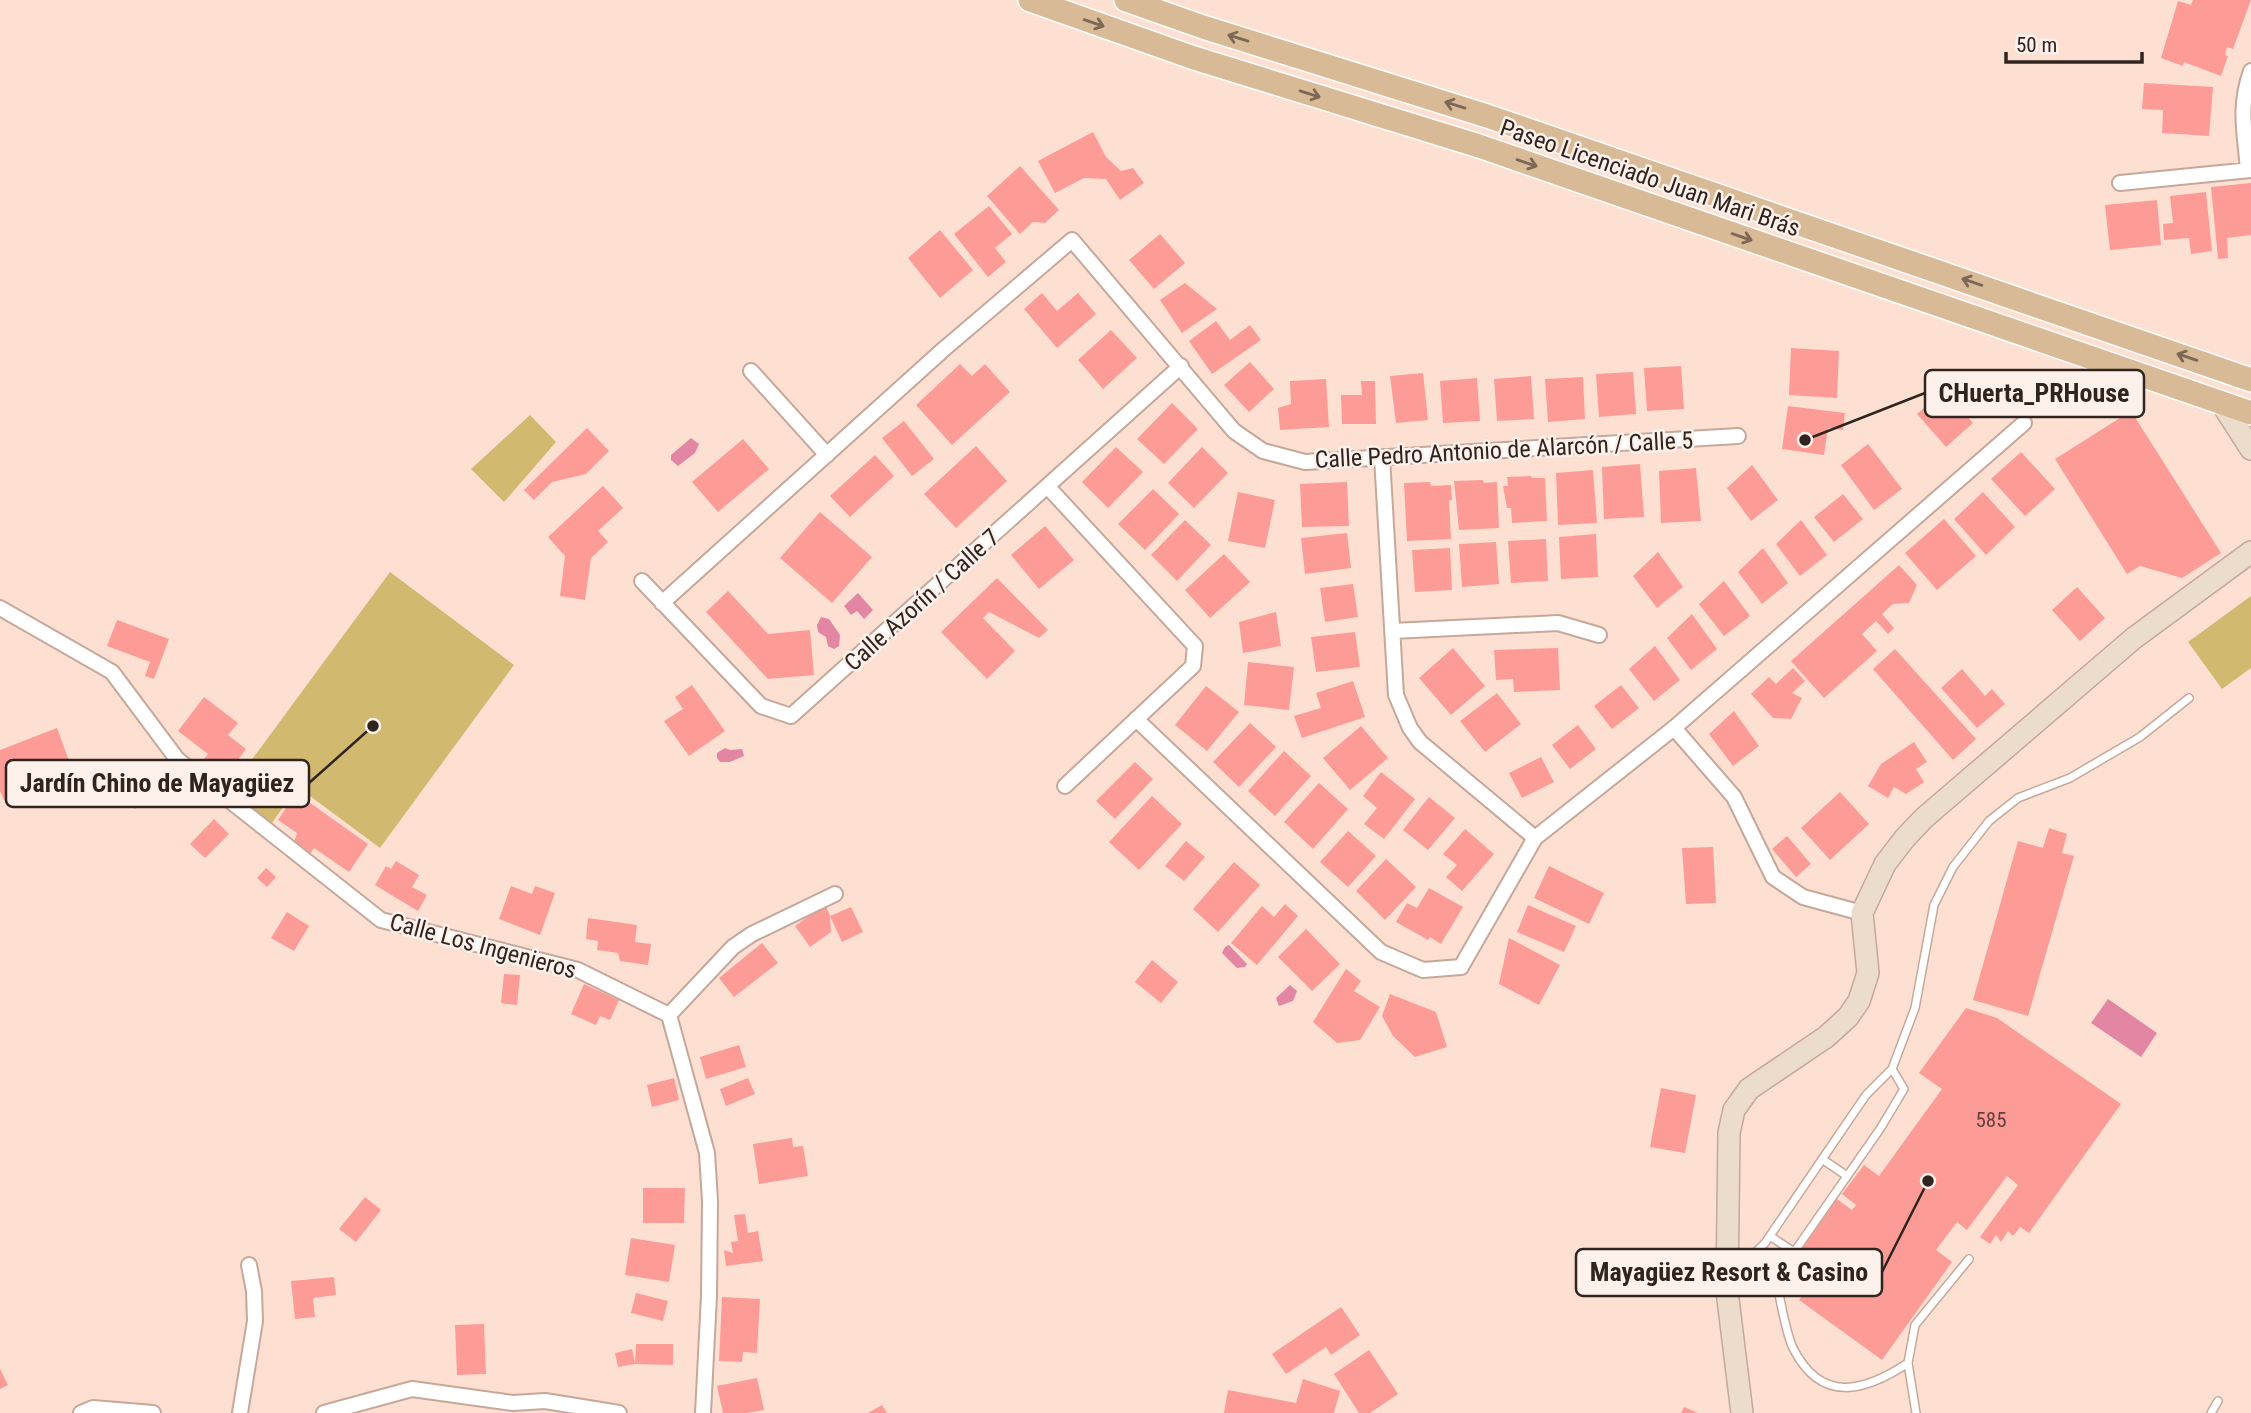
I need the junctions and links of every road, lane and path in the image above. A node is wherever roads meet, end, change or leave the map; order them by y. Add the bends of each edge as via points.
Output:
1 (1030, 0) edge
2 (1126, 0) edge
3 (2251, 71) edge
4 (2250, 170) edge
5 (2120, 183) dead end
6 (1181, 366) junction
7 (751, 371) dead end
8 (2248, 376) edge
9 (2222, 404) junction
10 (2251, 413) edge
11 (2024, 423) dead end
12 (1738, 436) dead end
13 (2251, 449) edge
14 (827, 455) junction
15 (1382, 457) junction
16 (1048, 487) junction
17 (2251, 552) edge
18 (642, 581) dead end
19 (662, 603) junction
20 (3, 610) edge
21 (1392, 631) junction
22 (1599, 635) dead end
23 (2189, 698) dead end
24 (1136, 719) junction
25 (1674, 728) junction
26 (1065, 786) dead end
27 (1535, 838) junction
28 (835, 894) dead end
29 (1862, 913) junction
30 (668, 1015) junction
31 (1892, 1069) junction
32 (1822, 1159) junction
33 (1847, 1177) junction
34 (1770, 1236) junction
35 (1794, 1252) junction
36 (1969, 1259) dead end
37 (1727, 1264) junction
38 (249, 1265) dead end
39 (1776, 1278) junction
40 (1727, 1290) junction
41 (1908, 1363) junction
42 (2218, 1401) dead end
43 (81, 1413) edge
44 (153, 1413) edge
45 (240, 1413) edge
46 (324, 1413) edge
47 (618, 1413) edge
48 (703, 1413) edge
49 (1742, 1413) edge
50 (1916, 1413) edge
51 (2211, 1413) edge

1 -> 9 main road, Paseo Licenciado Juan Mari Brás via 1194,58 1479,146
8 -> 2 main road, Paseo Licenciado Juan Mari Brás via 1487,116
3 - 4 street via 2242,110
4 - 5 street
6 - 14 street, Calle Pedro Antonio de Alarcón / Calle 5 via 1072,240
6 - 15 street, Calle Pedro Antonio de Alarcón / Calle 5 via 1234,431 1263,451 1305,462
6 - 16 street, Calle Azorín / Calle 7
7 - 14 street
9 - 10 main road, Paseo Licenciado Juan Mari Brás
9 - 13 street
11 - 25 street
12 - 15 street, Calle Pedro Antonio de Alarcón / Calle 5
14 - 19 street
15 - 21 street
16 - 19 street, Calle Azorín / Calle 7 via 791,716 761,706
16 - 24 street via 1195,646 1193,666
17 - 29 street via 2134,638 1924,818 1885,864
18 - 19 street, Calle Azorín / Calle 7
20 - 30 street, Calle Los Ingenieros via 112,672 177,759 382,920 578,970
21 - 22 street via 1558,623
21 - 27 street via 1396,695 1420,742
23 - 31 lane via 2140,737 2070,778 2018,798 1989,821 1953,867 1934,905 1915,1009
24 - 26 street
24 - 27 street via 1381,952 1423,970 1461,967
25 - 27 street
25 - 29 street via 1734,797 1773,877 1803,897
28 - 30 street via 733,947
29 - 37 street via 1868,973 1859,1002 1826,1037 1749,1089 1734,1110 1729,1133
30 - 48 street via 707,1153 710,1269
31 - 32 lane via 1866,1095
31 - 33 lane via 1904,1089
32 - 33 lane
32 - 34 lane
33 - 35 lane
34 - 35 lane
34 - 37 lane via 1752,1256
35 - 39 lane
36 - 41 lane via 1915,1325
37 - 40 street
38 - 45 street via 255,1321
39 - 40 lane
39 - 41 lane via 1792,1347 1814,1378 1833,1386 1860,1387 1882,1380
40 - 49 street
41 - 50 lane
42 - 51 lane
43 - 44 street via 93,1408
46 - 47 street via 412,1389

